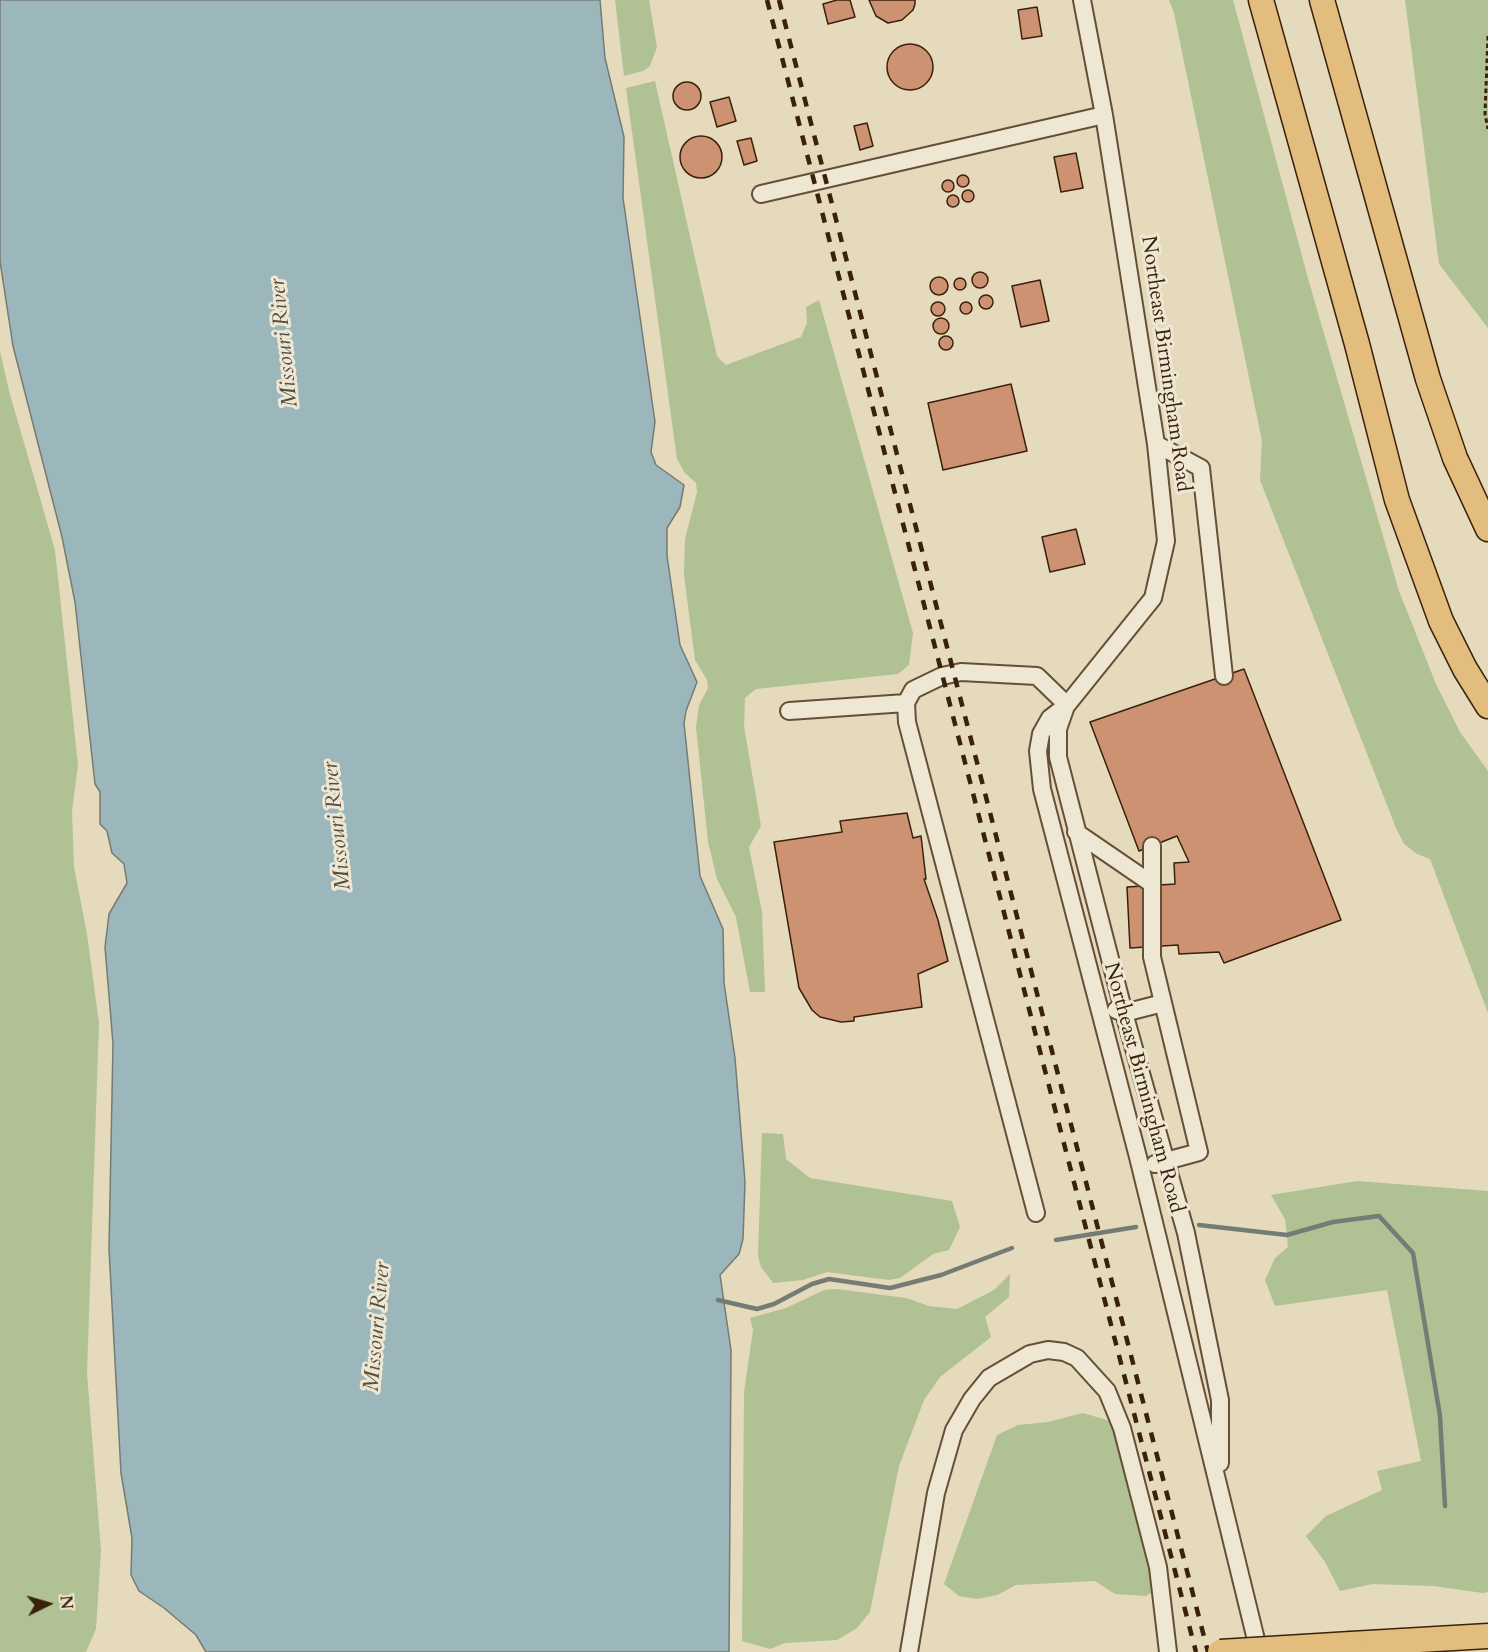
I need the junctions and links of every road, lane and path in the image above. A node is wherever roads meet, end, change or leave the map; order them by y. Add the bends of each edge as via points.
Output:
1 (1082, 0) edge
2 (1261, 0) edge
3 (1322, 0) edge
4 (1488, 36) edge
5 (1104, 115) junction
6 (1488, 129) edge
7 (761, 194) dead end
8 (1156, 444) junction
9 (1488, 529) edge
10 (1224, 676) dead end
11 (906, 703) junction
12 (1067, 705) junction
13 (1488, 706) edge
14 (789, 711) dead end
15 (1076, 832) junction
16 (1152, 846) dead end
17 (1152, 884) junction
18 (1097, 999) junction
19 (1162, 1003) junction
20 (1124, 1013) junction
21 (1138, 1157) junction
22 (1166, 1163) junction
23 (1036, 1213) dead end
24 (1220, 1490) junction
25 (1488, 1635) edge
26 (909, 1652) edge
27 (1168, 1652) edge
28 (1220, 1652) edge
29 (1258, 1652) edge

1 - 5 street, Northeast Birmingham Road
2 - 13 highway via 1397,500 1441,621
3 - 9 highway via 1428,379 1455,458
4 - 6 path
5 - 7 street
5 - 8 street, Northeast Birmingham Road
8 - 10 street via 1201,468
8 - 12 street, Northeast Birmingham Road via 1166,541 1153,598
11 - 12 street via 913,690 961,672 1037,676
11 - 14 street
11 - 23 street via 907,722
12 - 15 street, Northeast Birmingham Road via 1058,729 1059,758
12 - 18 street, Northeast Birmingham Road via 1050,718 1038,751 1042,789
15 - 17 street
15 - 20 street, Northeast Birmingham Road
16 - 17 street
17 - 19 street via 1152,957
18 - 20 street
18 - 21 street, Northeast Birmingham Road
19 - 20 street
19 - 22 street via 1199,1152
20 - 22 street, Northeast Birmingham Road
21 - 22 street via 1152,1164
21 - 24 street, Northeast Birmingham Road
22 - 24 street, Northeast Birmingham Road via 1186,1233 1220,1400
24 - 29 street, Northeast Birmingham Road
25 - 28 highway, bridge
26 - 27 street via 936,1493 954,1430 989,1378 1021,1358 1048,1350 1077,1358 1111,1400 1122,1428 1158,1567

